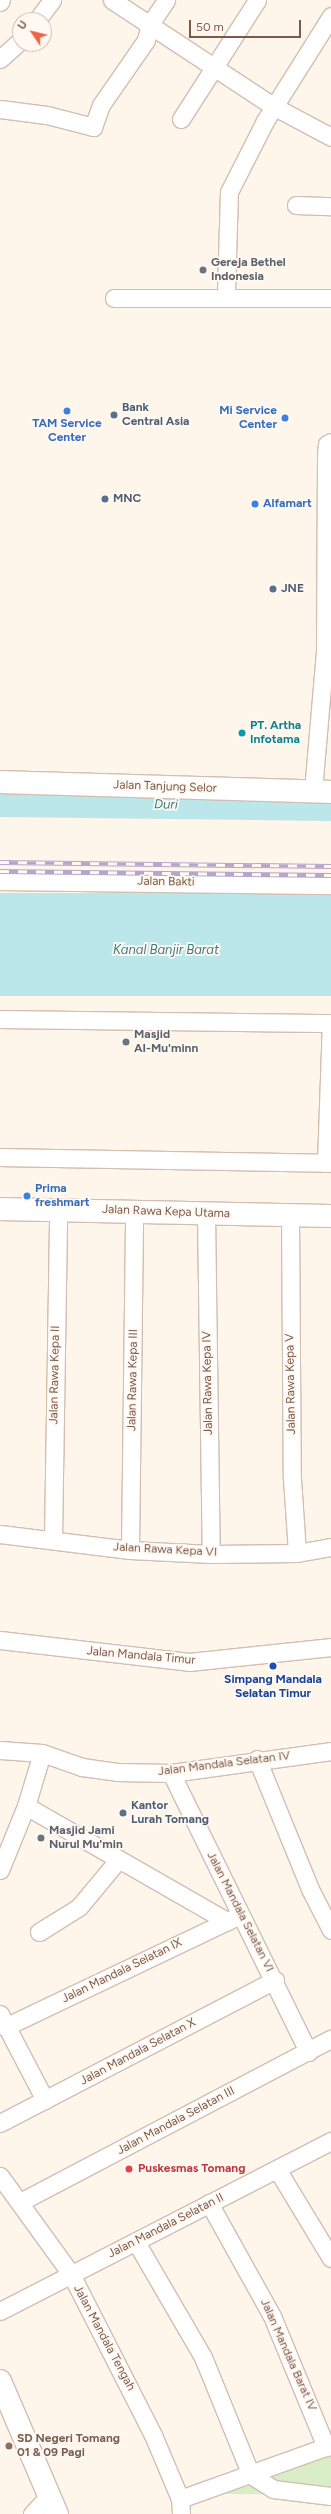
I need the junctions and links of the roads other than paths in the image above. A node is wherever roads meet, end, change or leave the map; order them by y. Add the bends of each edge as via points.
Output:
1 (52, 0) edge
2 (112, 0) edge
3 (166, 0) edge
4 (257, 0) edge
5 (43, 12) edge
6 (331, 16) edge
7 (150, 24) junction
8 (12, 48) edge
9 (0, 59) edge
10 (215, 66) junction
11 (273, 106) junction
12 (0, 109) edge
13 (181, 119) dead end
14 (331, 137) edge
15 (296, 205) dead end
16 (331, 206) edge
17 (226, 292) dead end
18 (114, 298) dead end
19 (331, 298) edge
20 (329, 443) edge
21 (329, 530) edge
22 (328, 652) edge
23 (0, 782) edge
24 (322, 792) edge
25 (0, 881) edge
26 (331, 884) edge
27 (0, 1019) edge
28 (331, 1023) edge
29 (0, 1157) edge
30 (329, 1163) edge
31 (0, 1209) edge
32 (58, 1210) junction
33 (134, 1210) junction
34 (206, 1213) junction
35 (290, 1216) junction
36 (331, 1216) edge
37 (0, 1534) edge
38 (53, 1540) junction
39 (331, 1547) edge
40 (130, 1550) junction
41 (297, 1553) junction
42 (211, 1554) junction
43 (0, 1640) edge
44 (331, 1647) edge
45 (0, 1750) edge
46 (331, 1751) edge
47 (42, 1753) junction
48 (257, 1759) junction
49 (171, 1773) junction
50 (26, 1806) junction
51 (118, 1860) junction
52 (0, 1870) edge
53 (233, 1918) junction
54 (331, 1930) edge
55 (39, 1932) dead end
56 (275, 1980) junction
57 (2, 2021) edge
58 (331, 2039) edge
59 (308, 2052) junction
60 (45, 2100) junction
61 (0, 2123) edge
62 (331, 2142) edge
63 (277, 2169) junction
64 (0, 2176) edge
65 (20, 2202) junction
66 (209, 2204) junction
67 (136, 2242) junction
68 (331, 2258) edge
69 (71, 2274) junction
70 (0, 2310) edge
71 (0, 2380) edge
72 (328, 2446) edge
73 (252, 2475) junction
74 (331, 2496) edge
75 (54, 2504) edge
76 (180, 2506) edge
77 (32, 2514) edge

1 - 5 street
2 - 7 street
3 - 7 street
4 - 10 street
6 - 11 street
7 - 10 street
7 - 12 street via 146,40 118,83 111,87 93,127 47,115
8 - 9 street
10 - 11 street
10 - 13 street
11 - 14 street
11 - 17 street via 229,192
15 - 16 street
18 - 19 street
20 - 21 street
21 - 22 street
22 - 24 street
23 - 24 street, Jalan Tanjung Selor
25 - 26 street, Jalan Bakti
27 - 28 street
28 - 30 street
29 - 30 street
31 - 32 street, Jalan Rawa Kepa Utama
32 - 33 street, Jalan Rawa Kepa Utama
32 - 38 street, Jalan Rawa Kepa II
33 - 34 street, Jalan Rawa Kepa Utama
33 - 40 street, Jalan Rawa Kepa III
34 - 35 street, Jalan Rawa Kepa Utama
34 - 42 street, Jalan Rawa Kepa IV
35 - 36 street, Jalan Rawa Kepa Utama
35 - 41 street, Jalan Rawa Kepa V via 292,1478
37 - 38 street, Jalan Rawa Kepa VI
38 - 40 street, Jalan Rawa Kepa VI
39 - 41 street, Jalan Rawa Kepa VI
40 - 42 street, Jalan Rawa Kepa VI
41 - 42 street, Jalan Rawa Kepa VI
43 - 44 street, Jalan Mandala Timur via 189,1662
45 - 47 street, Jalan Mandala Selatan IV
46 - 48 street, Jalan Mandala Selatan IV
47 - 49 street, Jalan Mandala Selatan IV via 82,1767
47 - 50 street
48 - 49 street, Jalan Mandala Selatan IV
48 - 54 street via 310,1889
49 - 53 street, Jalan Mandala Selatan VI
50 - 51 street
50 - 52 street
51 - 53 street
51 - 55 street via 79,1907
53 - 56 street, Jalan Mandala Selatan VI
53 - 57 street, Jalan Mandala Selatan IX
56 - 59 street, Jalan Mandala Selatan VI
56 - 60 street, Jalan Mandala Selatan X
57 - 60 street
58 - 59 street, Jalan Mandala Selatan III
59 - 65 street, Jalan Mandala Selatan III
60 - 61 street, Jalan Mandala Selatan X
62 - 63 street, Jalan Mandala Selatan II
63 - 66 street, Jalan Mandala Selatan II
63 - 68 street
64 - 65 street, Jalan Mandala Tengah
65 - 69 street, Jalan Mandala Tengah
66 - 67 street, Jalan Mandala Selatan II
66 - 72 street, Jalan Mandala Barat IV via 272,2316
67 - 69 street, Jalan Mandala Selatan II
67 - 73 street via 203,2357
69 - 70 street, Jalan Mandala Selatan II
69 - 76 street, Jalan Mandala Tengah via 132,2388
71 - 75 street
72 - 73 street
73 - 74 street via 273,2489
73 - 76 street
75 - 77 street

